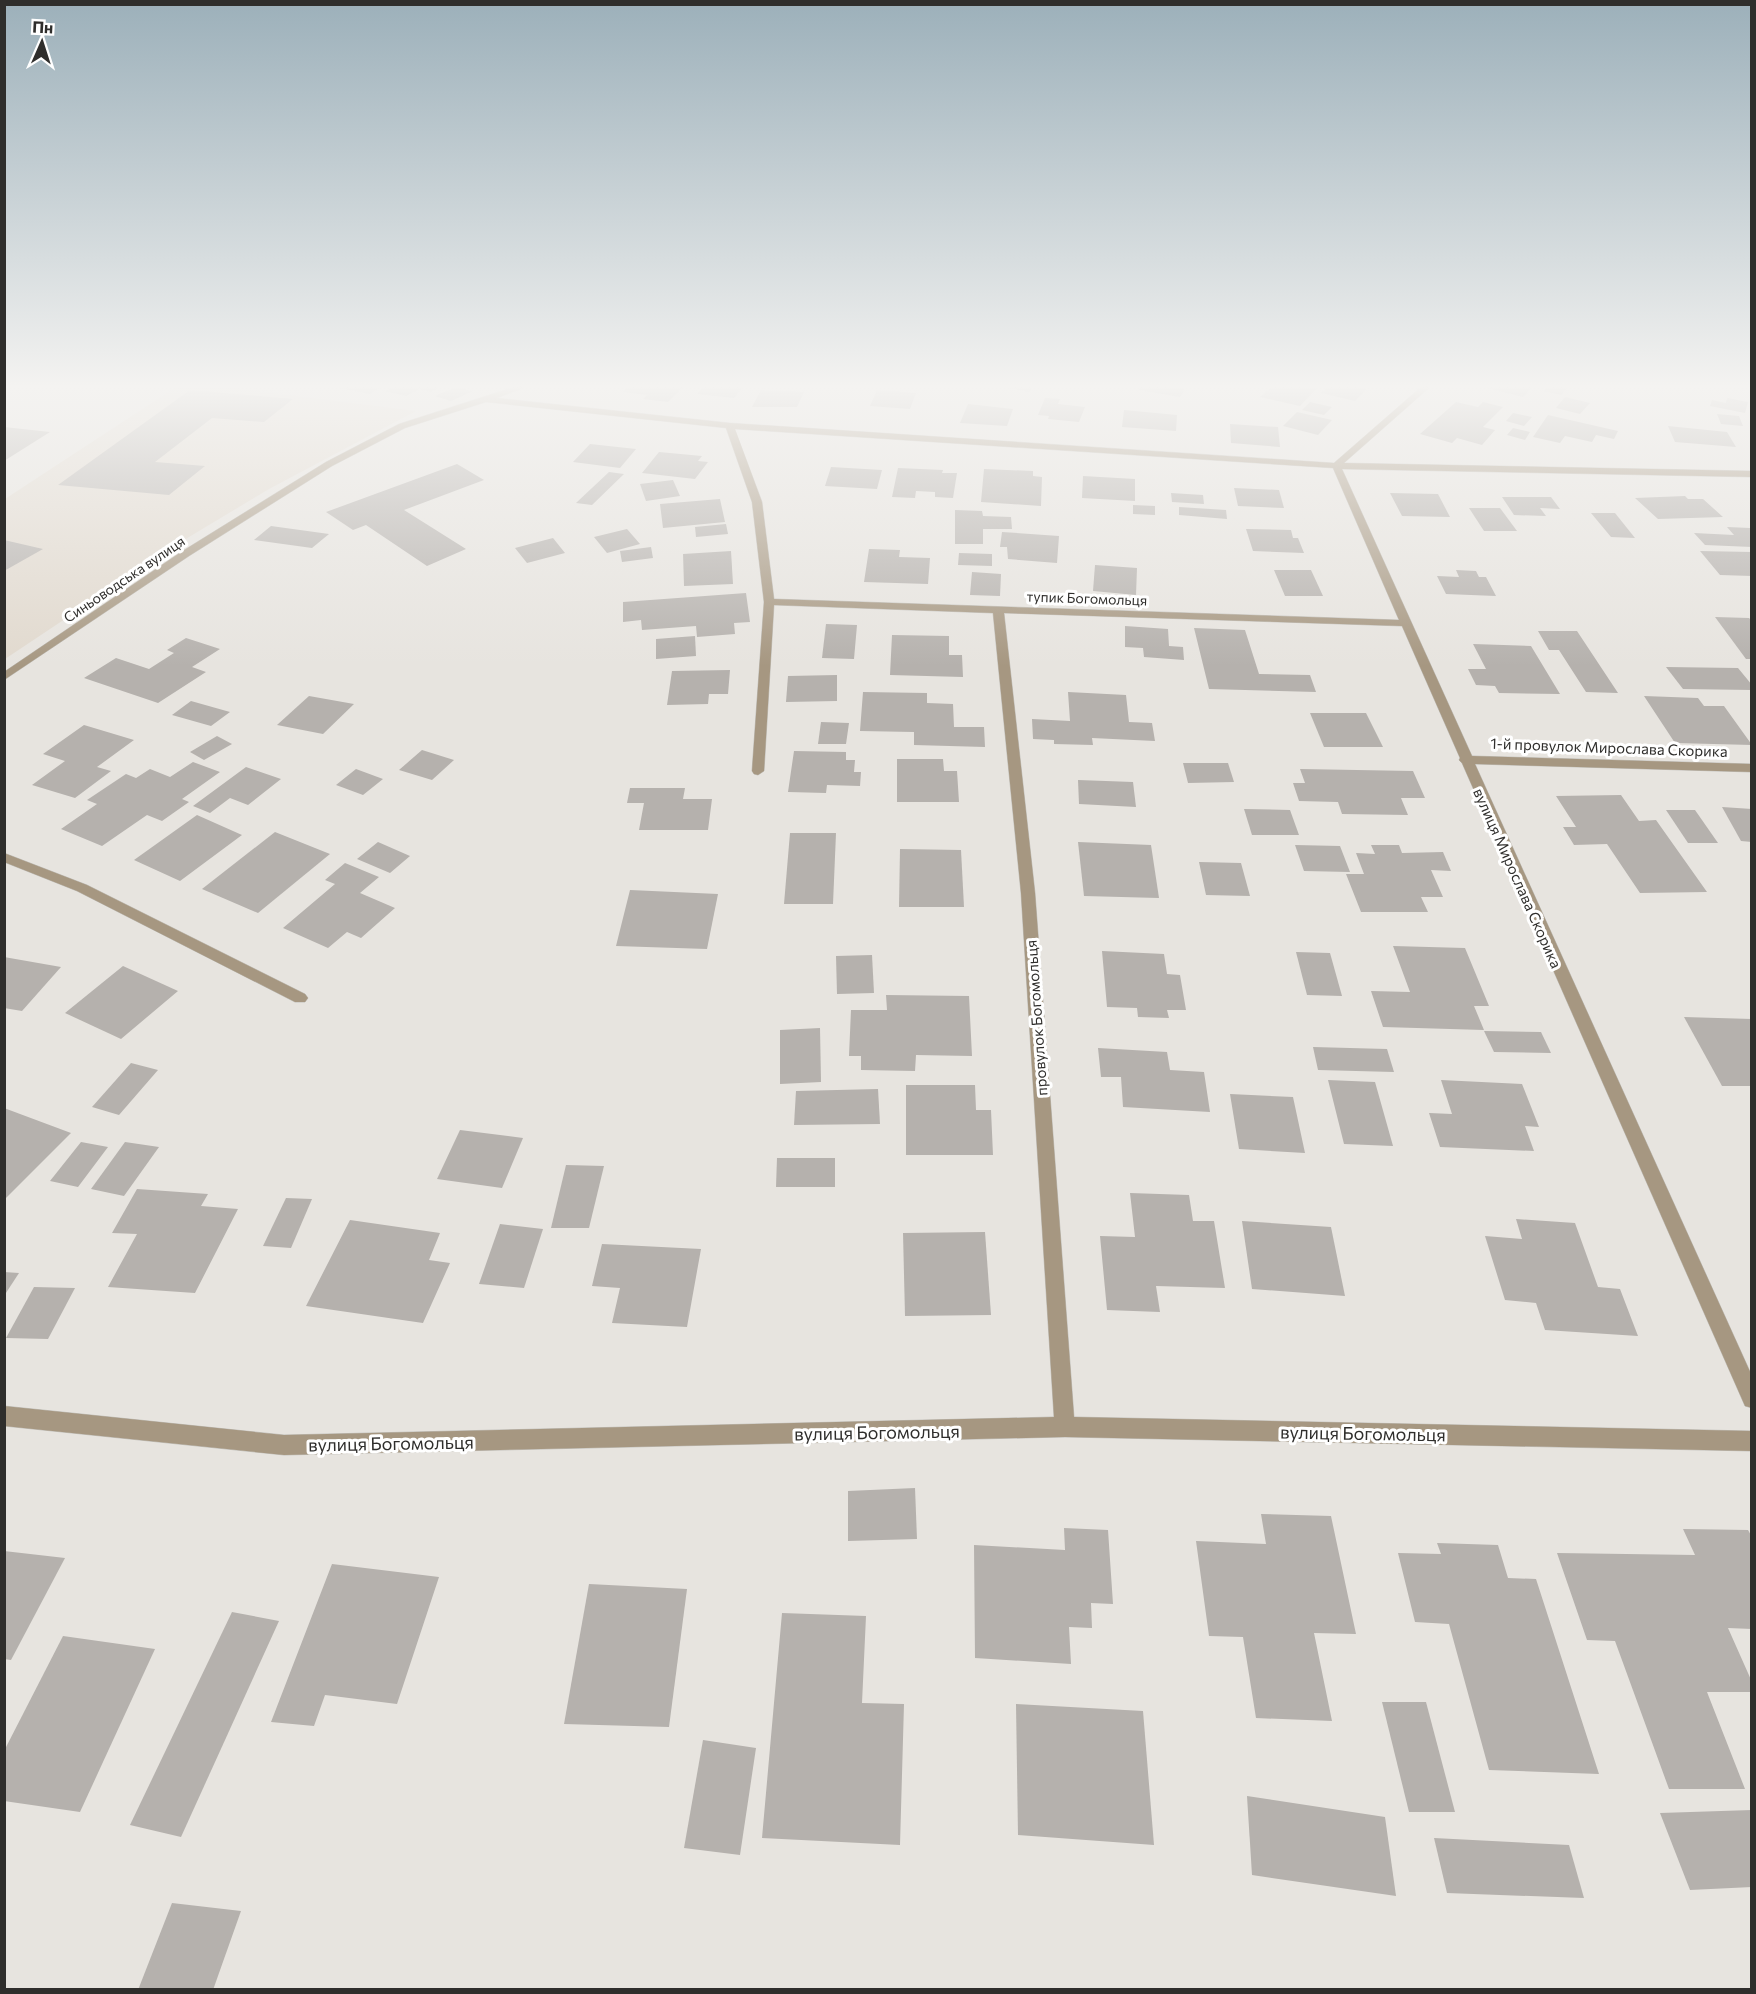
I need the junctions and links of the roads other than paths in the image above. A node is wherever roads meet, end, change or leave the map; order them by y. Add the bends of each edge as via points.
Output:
1 (303, 480) edge
2 (749, 480) edge
3 (1342, 480) edge
4 (769, 602) junction
5 (998, 610) junction
6 (1404, 623) junction
7 (4, 677) edge
8 (1465, 760) junction
9 (1752, 768) edge
10 (758, 771) dead end
11 (4, 857) edge
12 (300, 998) dead end
13 (1752, 1399) edge
14 (4, 1416) edge
15 (1065, 1427) junction
16 (1752, 1441) edge

1 - 7 street, Синьоводська вулиця via 185,554
2 - 4 street via 757,502
3 - 6 street, вулиця Мирослава Скорика
4 - 5 street, тупик Богомольця
4 - 10 street
5 - 6 street, тупик Богомольця
5 - 15 street, провулок Богомольця via 1028,893
6 - 8 street, вулиця Мирослава Скорика
8 - 9 street, 1-й провулок Мирослава Скорика
8 - 13 street, вулиця Мирослава Скорика
11 - 12 street via 82,888
14 - 15 street, вулиця Богомольця via 284,1445
15 - 16 street, вулиця Богомольця

